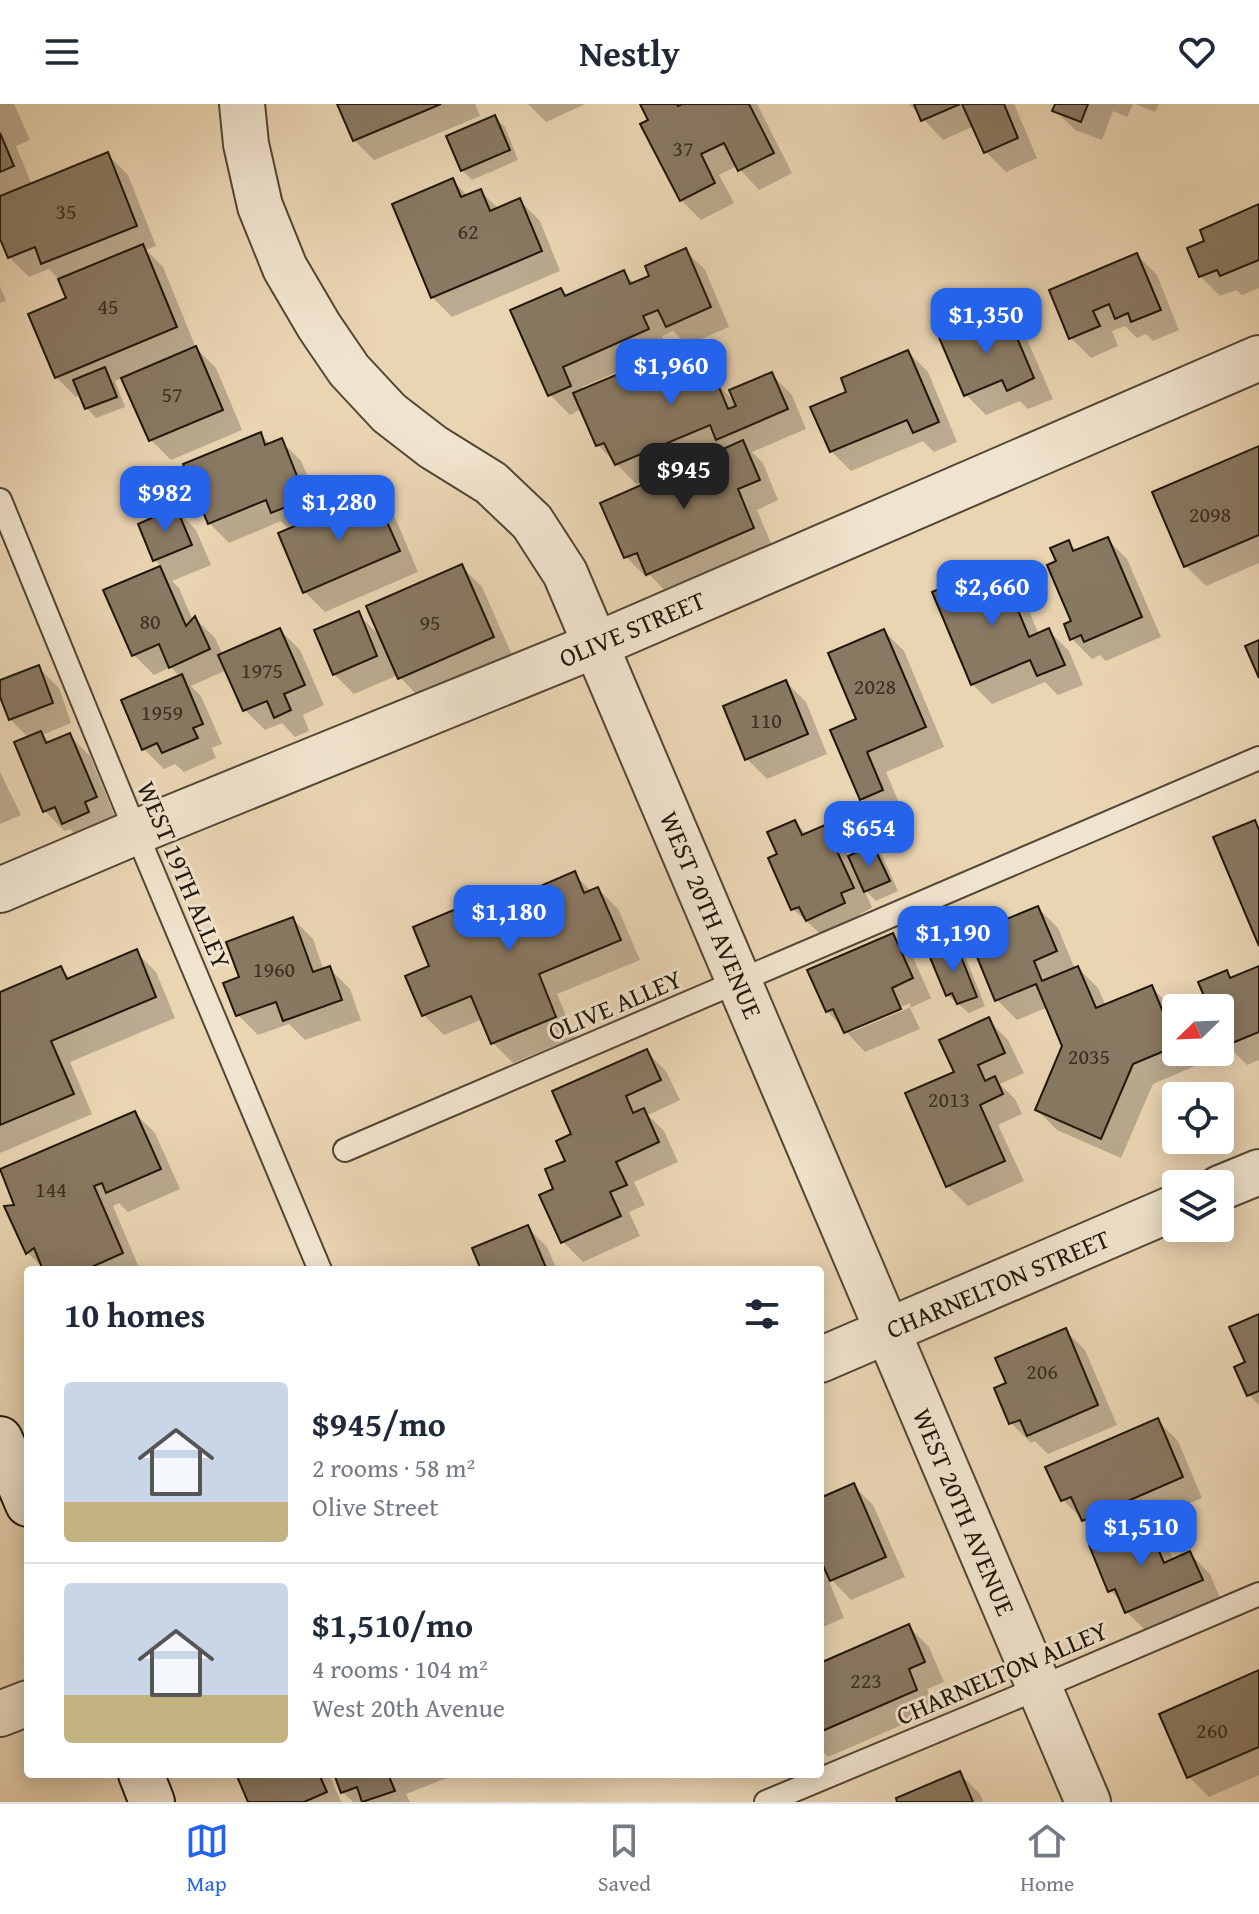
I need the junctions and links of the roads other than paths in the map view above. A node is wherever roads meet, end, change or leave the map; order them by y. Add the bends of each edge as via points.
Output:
1 (242, 104) edge
2 (1259, 358) edge
3 (0, 500) edge
4 (596, 645) junction
5 (1259, 758) edge
6 (136, 832) junction
7 (0, 890) edge
8 (740, 982) junction
9 (345, 1150) dead end
10 (1259, 1172) edge
11 (1234, 1182) edge
12 (1162, 1213) edge
13 (318, 1266) edge
14 (888, 1331) junction
15 (824, 1358) edge
16 (0, 1439) edge
17 (24, 1495) edge
18 (1259, 1594) edge
19 (1039, 1688) junction
20 (24, 1705) edge
21 (0, 1714) edge
22 (143, 1778) edge
23 (823, 1778) edge
24 (824, 1778) edge
25 (152, 1802) edge
26 (766, 1802) edge
27 (1088, 1802) edge

1 - 4 street, WEST 20TH AVENUE via 260,206 285,268 319,326 349,370 389,413 491,483 532,522 565,573
2 - 4 street, OLIVE STREET
3 - 6 lane, WEST 19TH ALLEY
4 - 6 street, OLIVE STREET
4 - 8 street, WEST 20TH AVENUE
5 - 8 lane, OLIVE ALLEY
6 - 7 street, OLIVE STREET
6 - 13 lane, WEST 19TH ALLEY
8 - 9 lane, OLIVE ALLEY
8 - 14 street, WEST 20TH AVENUE
10 - 11 street
12 - 14 street, CHARNELTON STREET
14 - 15 street, CHARNELTON STREET
14 - 19 street, WEST 20TH AVENUE
16 - 17 street
18 - 19 lane, CHARNELTON ALLEY
19 - 24 lane, CHARNELTON ALLEY
19 - 27 street, WEST 20TH AVENUE
20 - 21 street
22 - 25 street
23 - 26 lane, CHARNELTON ALLEY

